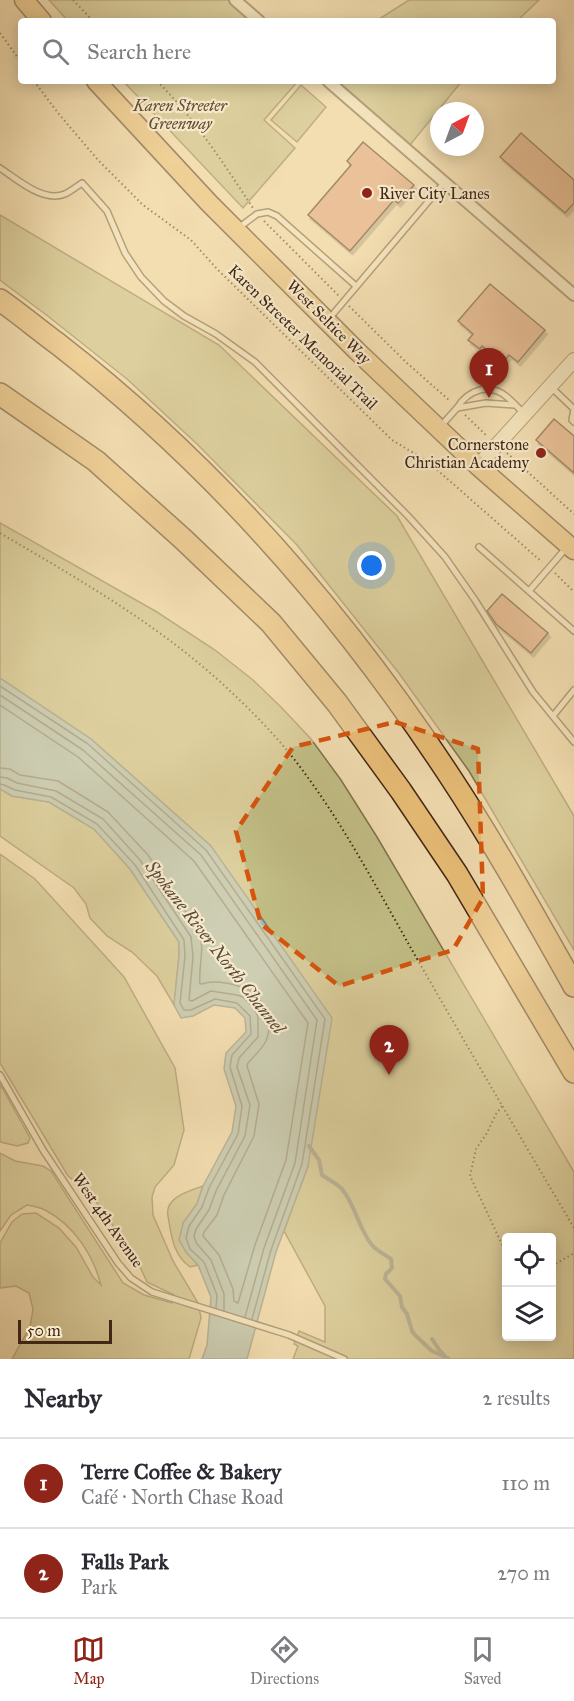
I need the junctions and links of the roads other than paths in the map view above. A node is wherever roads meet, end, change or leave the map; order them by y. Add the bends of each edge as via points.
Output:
1 (24, 0) edge
2 (235, 0) edge
3 (39, 18) edge
4 (256, 18) edge
5 (99, 84) edge
6 (330, 84) edge
7 (0, 168) edge
8 (444, 183) junction
9 (236, 230) junction
10 (356, 286) junction
11 (574, 295) edge
12 (0, 300) edge
13 (327, 321) junction
14 (574, 360) edge
15 (550, 386) junction
16 (0, 394) edge
17 (514, 405) junction
18 (457, 408) junction
19 (574, 409) edge
20 (525, 415) junction
21 (574, 422) edge
22 (439, 428) junction
23 (478, 466) junction
24 (479, 547) dead end
25 (571, 548) edge
26 (529, 591) junction
27 (574, 631) edge
28 (574, 690) edge
29 (553, 716) junction
30 (574, 742) edge
31 (514, 879) junction
32 (574, 975) edge
33 (574, 986) edge
34 (563, 1053) junction
35 (574, 1072) edge
36 (0, 1075) edge
37 (574, 1077) edge
38 (344, 1359) edge

1 - 3 main road
2 - 4 street
5 - 9 main road, West Seltice Way
6 - 8 street
7 - 29 lane via 52,196 82,183 107,212 125,254 141,278 184,316 255,362 445,557 533,692
8 - 10 lane
8 - 11 street
9 - 10 lane via 257,214 268,212 277,216
9 - 13 main road, West Seltice Way
10 - 13 lane
12 - 31 highway via 141,412 267,538 393,694
13 - 22 main road, West Seltice Way
14 - 15 street
15 - 19 lane
15 - 20 street
16 - 34 highway via 96,461 271,623 337,703 414,809
17 - 18 lane via 486,403
17 - 18 lane via 507,397 486,389 463,398
17 - 20 lane
18 - 22 lane
19 - 21 lane
20 - 23 street
22 - 23 main road, West Seltice Way
23 - 25 main road, West Seltice Way
24 - 26 lane
25 - 26 lane
26 - 27 lane
28 - 29 lane
29 - 30 lane
31 - 32 highway
31 - 33 highway
34 - 35 highway
34 - 37 highway
36 - 38 lane, West 4th Avenue via 43,1150 131,1278 152,1292 289,1335

